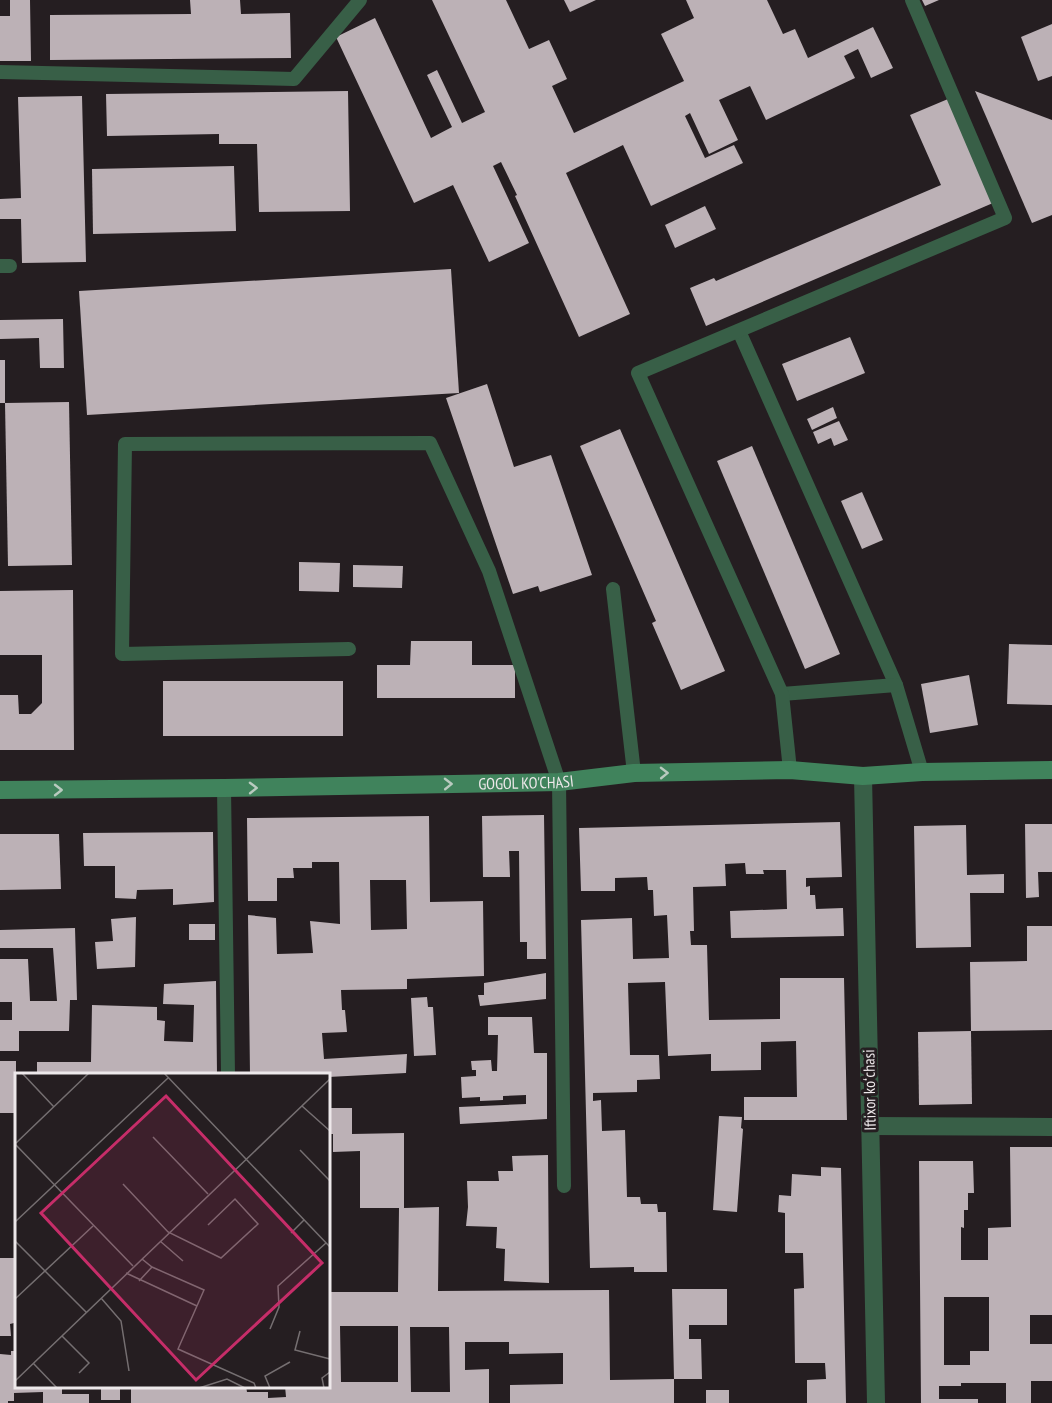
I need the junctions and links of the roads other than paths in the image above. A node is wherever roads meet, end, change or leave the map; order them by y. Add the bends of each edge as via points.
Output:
1 (360, 0) edge
2 (912, 0) edge
3 (0, 72) edge
4 (739, 331) junction
5 (613, 589) dead end
6 (349, 649) dead end
7 (896, 685) junction
8 (782, 694) junction
9 (790, 770) junction
10 (1052, 770) edge
11 (922, 772) junction
12 (634, 773) junction
13 (863, 776) junction
14 (559, 782) junction
15 (224, 789) junction
16 (0, 790) edge
17 (228, 1073) edge
18 (870, 1126) junction
19 (1052, 1127) edge
20 (564, 1186) dead end
21 (876, 1403) edge

1 - 3 lane via 294,79
2 - 4 lane via 1005,218
4 - 7 lane
4 - 8 lane via 639,373
5 - 12 lane
6 - 14 lane via 122,654 125,444 430,443 489,571
7 - 8 lane
7 - 11 lane
8 - 9 lane
12 -> 9 main road, GOGOL KO'CHASI
9 - 13 main road, GOGOL KO'CHASI
10 - 11 main road, GOGOL KO'CHASI
11 - 13 main road, GOGOL KO'CHASI
12 - 14 main road, GOGOL KO'CHASI
13 - 18 street, Iftixor koʻchasi
15 -> 14 main road, GOGOL KO'CHASI
14 - 20 lane
16 -> 15 main road, GOGOL KO'CHASI
15 - 17 lane
18 - 19 street
18 - 21 street, Iftixor koʻchasi

